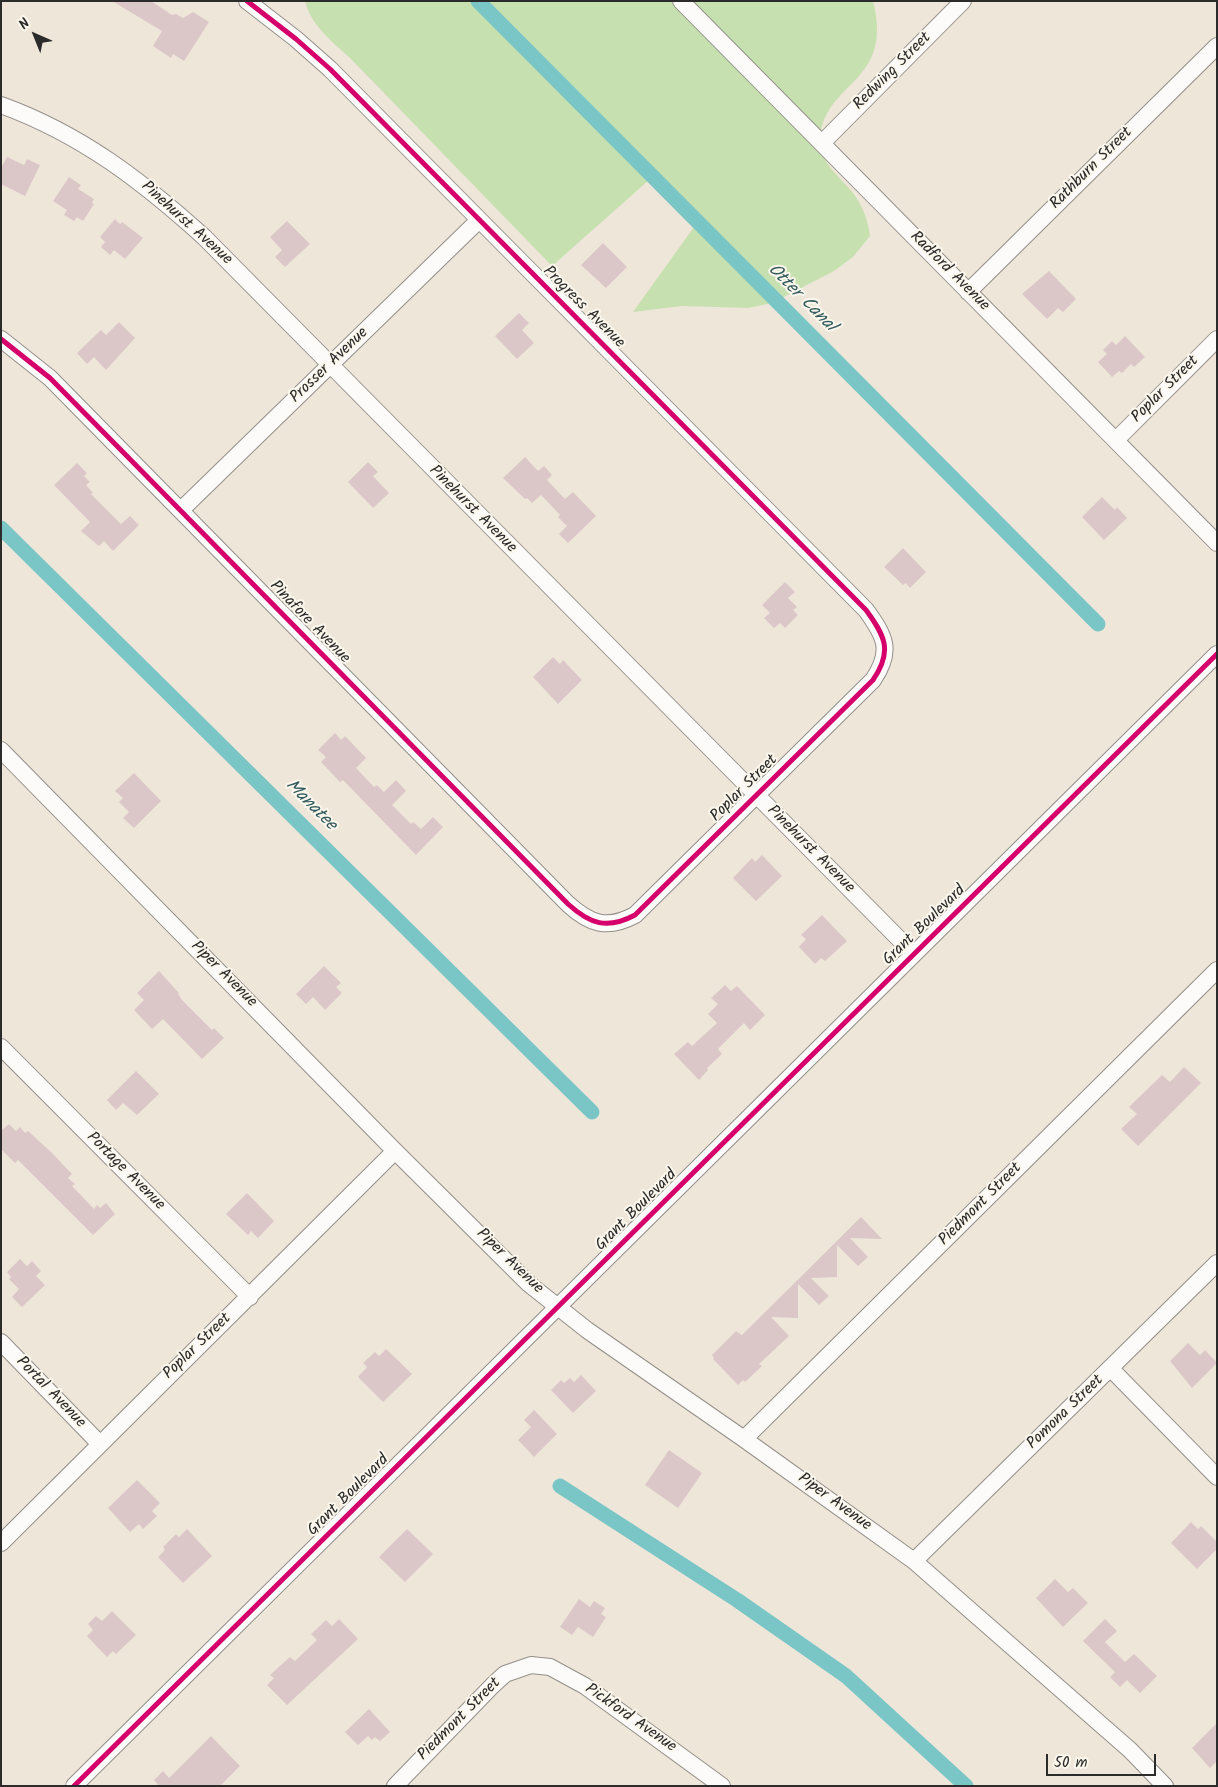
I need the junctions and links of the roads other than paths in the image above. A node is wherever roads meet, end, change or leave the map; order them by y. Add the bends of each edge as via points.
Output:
1 (247, 1) edge
2 (681, 1) edge
3 (963, 1) edge
4 (1217, 46) edge
5 (1, 105) edge
6 (822, 143) junction
7 (478, 221) junction
8 (968, 292) junction
9 (1, 338) edge
10 (1217, 339) edge
11 (330, 366) junction
12 (1116, 440) junction
13 (181, 510) junction
14 (1217, 543) edge
15 (886, 646) joint
16 (1217, 654) edge
17 (1, 750) edge
18 (757, 796) junction
19 (599, 924) joint
20 (914, 954) junction
21 (1217, 970) edge
22 (1, 1048) edge
23 (395, 1151) junction
24 (1217, 1264) edge
25 (250, 1297) junction
26 (557, 1307) junction
27 (1, 1342) edge
28 (1110, 1369) junction
29 (744, 1439) junction
30 (99, 1443) junction
31 (1217, 1478) edge
32 (1, 1543) edge
33 (914, 1561) junction
34 (531, 1665) joint
35 (74, 1786) edge
36 (395, 1786) edge
37 (722, 1786) edge
38 (1165, 1786) edge

1 - 7 street, Progress Avenue via 325,65
2 - 6 street, Radford Avenue
3 - 6 street, Redwing Street
4 - 8 street, Rathburn Street
5 - 11 street, Pinehurst Avenue via 63,132 126,171 204,238
6 - 8 street, Radford Avenue
7 - 11 street, Prosser Avenue
7 - 15 street, Progress Avenue via 866,610 880,629
8 - 12 street, Radford Avenue
9 - 13 street, Pinafore Avenue via 50,378
10 - 12 street, Poplar Street
11 - 13 street, Prosser Avenue
11 - 18 street, Pinehurst Avenue
12 - 14 street, Radford Avenue
13 - 19 street, Pinafore Avenue via 568,904 581,916
15 - 18 street, Poplar Street via 882,666 873,680
16 - 20 street, Grant Boulevard
17 - 23 street, Piper Avenue
18 - 19 street, Poplar Street via 635,915 620,923
18 - 20 street, Pinehurst Avenue
20 - 26 street, Grant Boulevard
21 - 29 street, Piedmont Street
22 - 25 street, Portage Avenue
23 - 25 street, Poplar Street
23 - 26 street, Piper Avenue via 529,1284
24 - 28 street, Pomona Street
25 - 30 street, Poplar Street
26 - 29 street, Piper Avenue
26 - 35 street, Grant Boulevard
27 - 30 street, Portal Avenue
28 - 31 street
28 - 33 street, Pomona Street
29 - 33 street, Piper Avenue
30 - 32 street, Poplar Street
33 - 38 street, Piper Avenue via 1130,1750
34 - 36 street, Piedmont Street via 504,1674
34 - 37 street, Pickford Avenue via 550,1667 585,1686

